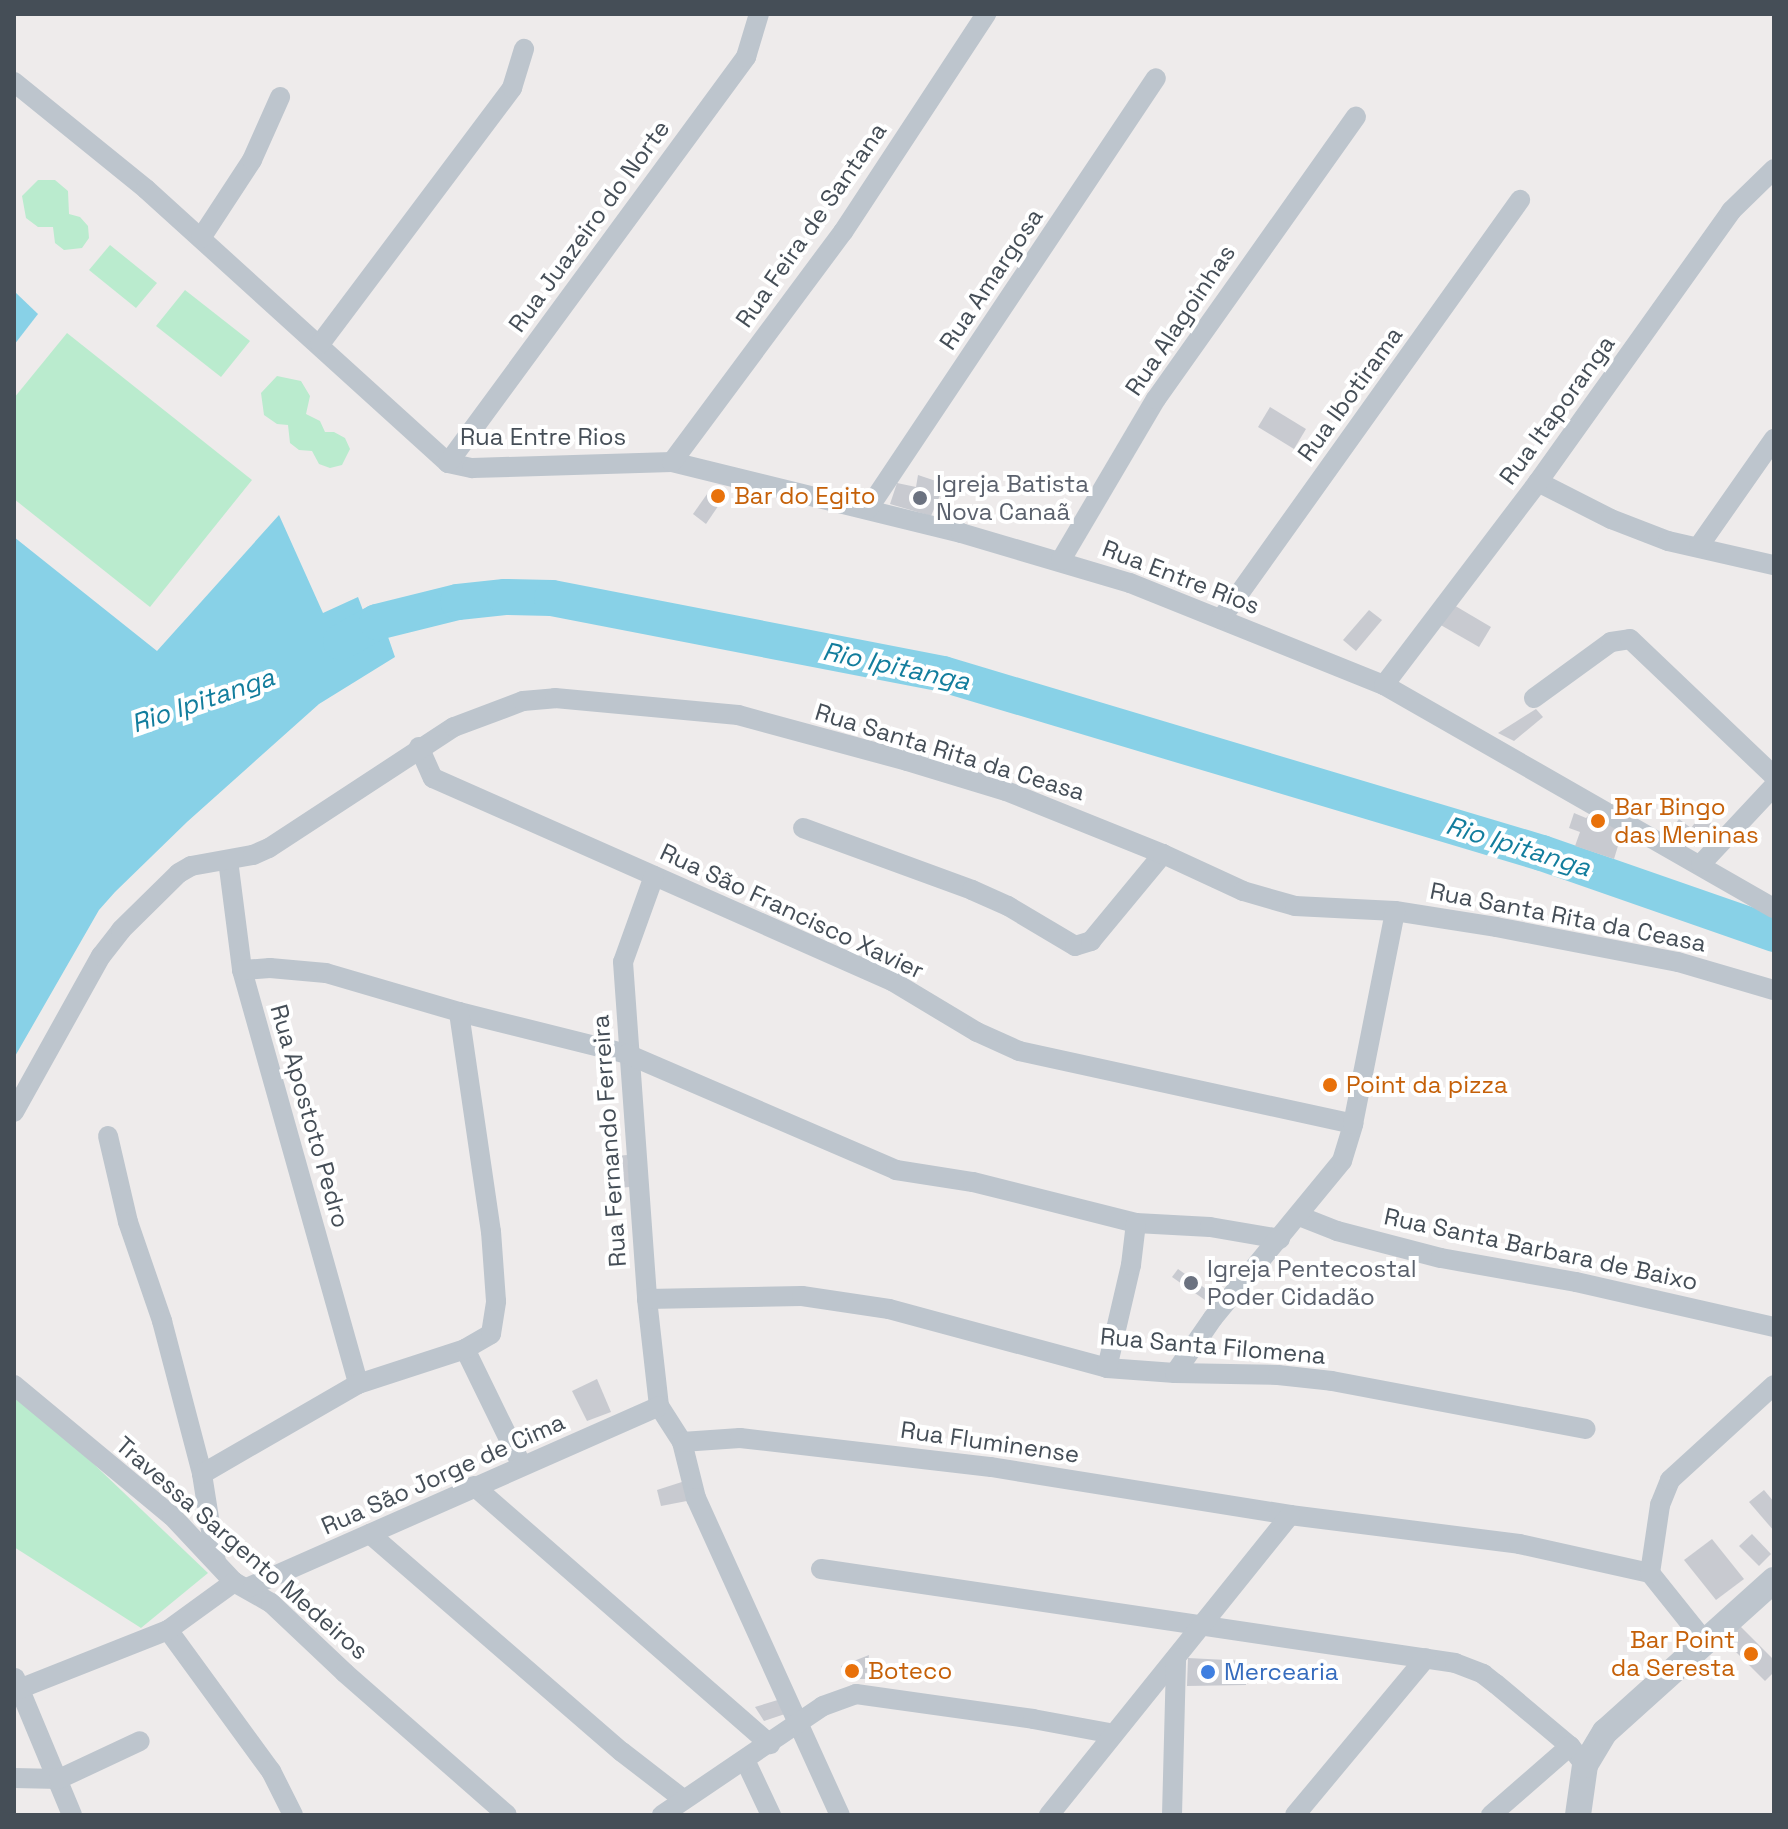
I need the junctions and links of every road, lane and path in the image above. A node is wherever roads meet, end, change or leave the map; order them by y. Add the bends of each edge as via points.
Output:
1 (759, 14) edge
2 (986, 14) edge
3 (524, 49) dead end
4 (1156, 78) dead end
5 (14, 82) edge
6 (280, 97) dead end
7 (1356, 117) dead end
8 (1774, 169) edge
9 (1520, 200) dead end
10 (201, 238) junction
11 (320, 344) junction
12 (1774, 439) edge
13 (672, 462) junction
14 (448, 463) junction
15 (1538, 482) junction
16 (868, 509) junction
17 (1699, 546) junction
18 (1061, 560) junction
19 (1774, 565) edge
20 (1221, 619) junction
21 (1384, 685) junction
22 (1534, 698) dead end
23 (419, 747) junction
24 (1774, 776) edge
25 (1774, 786) edge
26 (803, 828) dead end
27 (1163, 854) junction
28 (228, 860) junction
29 (1701, 864) junction
30 (654, 876) junction
31 (1772, 904) edge
32 (1395, 911) junction
33 (242, 970) junction
34 (1774, 990) edge
35 (459, 1012) junction
36 (627, 1054) junction
37 (14, 1112) edge
38 (1353, 1124) junction
39 (108, 1136) dead end
40 (1299, 1216) junction
41 (1136, 1223) junction
42 (1280, 1239) junction
43 (647, 1299) junction
44 (1774, 1327) edge
45 (465, 1349) junction
46 (1107, 1368) junction
47 (1175, 1373) junction
48 (358, 1384) junction
49 (14, 1385) edge
50 (1774, 1385) edge
51 (659, 1406) junction
52 (1586, 1429) dead end
53 (682, 1442) junction
54 (522, 1466) junction
55 (202, 1474) junction
56 (474, 1486) junction
57 (1290, 1515) junction
58 (370, 1534) junction
59 (216, 1562) junction
60 (821, 1569) dead end
61 (1650, 1573) junction
62 (1774, 1580) edge
63 (241, 1585) junction
64 (1202, 1627) junction
65 (168, 1630) junction
66 (1706, 1643) junction
67 (1176, 1658) junction
68 (1426, 1658) junction
69 (17, 1682) edge
70 (797, 1724) junction
71 (1114, 1734) junction
72 (140, 1741) dead end
73 (770, 1744) junction
74 (1578, 1756) junction
75 (745, 1760) junction
76 (14, 1778) edge
77 (59, 1779) junction
78 (684, 1800) junction
79 (1051, 1812) edge
80 (72, 1815) edge
81 (293, 1815) edge
82 (507, 1815) edge
83 (662, 1815) edge
84 (771, 1815) edge
85 (840, 1815) edge
86 (1172, 1815) edge
87 (1295, 1815) edge
88 (1491, 1815) edge
89 (1578, 1815) edge

1 - 14 street, Rua Juazeiro do Norte via 746,57
2 - 13 street, Rua Feira de Santana via 843,232
3 - 11 street via 512,88
4 - 16 street, Rua Amargosa
5 - 10 street, Rua Entre Rios
6 - 10 street via 252,160
7 - 18 street, Rua Alagoinhas via 1156,399
8 - 15 street, Rua Itaporanga via 1731,211
9 - 20 street, Rua Ibotirama
10 - 11 street, Rua Entre Rios
11 - 14 street, Rua Entre Rios
12 - 17 street
13 - 14 street, Rua Entre Rios via 472,468
13 - 16 street, Rua Entre Rios
15 - 17 street via 1638,530
15 - 21 street, Rua Itaporanga
16 - 18 street, Rua Entre Rios
17 - 19 street
18 - 20 street, Rua Entre Rios
20 - 21 street, Rua Entre Rios
21 - 29 street, Rua Entre Rios
22 - 24 street via 1611,642 1630,639
23 - 27 street, Rua Santa Rita da Ceasa via 486,712 544,699 596,699 738,715 1006,791
23 - 28 street, Rua Santa Rita da Ceasa via 269,848
23 - 30 street, Rua São Francisco Xavier via 433,778
25 - 29 street
26 - 27 street via 972,890 1080,947 1091,941
27 - 32 street, Rua Santa Rita da Ceasa via 1295,906
28 - 33 street, Rua Apostoto Pedro
28 - 37 street via 179,873 121,930 101,956
29 - 31 street, Rua Entre Rios
30 - 36 street, Rua Fernando Ferreira via 623,962
30 - 38 street, Rua São Francisco Xavier via 892,981 1019,1051
32 - 34 street, Rua Santa Rita da Ceasa via 1622,949
32 - 38 street
33 - 35 street via 326,973
33 - 48 street, Rua Apostoto Pedro
35 - 36 street
35 - 45 street via 491,1232 495,1320 485,1340
36 - 41 street via 896,1170 973,1182
36 - 43 street, Rua Fernando Ferreira
38 - 40 street via 1342,1161
39 - 55 street
40 - 42 street
40 - 44 street, Rua Santa Barbara de Baixo via 1441,1258
41 - 42 street via 1210,1227
41 - 46 street
42 - 47 street via 1213,1318
43 - 46 street, Rua Santa Filomena via 802,1296 889,1309
43 - 51 street, Rua Fernando Ferreira
45 - 48 street
45 - 54 street
46 - 47 street, Rua Santa Filomena
47 - 52 street, Rua Santa Filomena via 1332,1381
48 - 55 street
49 - 59 street, Travessa Sargento Medeiros via 172,1516
50 - 61 street via 1670,1480 1660,1505
51 - 53 street
51 - 54 street, Rua São Jorge de Cima
53 - 57 street, Rua Fluminense via 740,1438 991,1467
53 - 70 street via 696,1498
54 - 56 street, Rua São Jorge de Cima
55 - 59 street
56 - 58 street, Rua São Jorge de Cima
56 - 73 street
57 - 61 street, Rua Fluminense via 1519,1544
57 - 64 street
58 - 63 street, Rua São Jorge de Cima
58 - 78 street
59 - 63 street, Travessa Sargento Medeiros
60 - 64 street
61 - 66 street
62 - 66 street
63 - 65 street, Rua São Jorge de Cima
63 - 82 street, Travessa Sargento Medeiros via 271,1603
64 - 67 street
64 - 68 street
65 - 69 street, Rua São Jorge de Cima
65 - 81 street via 271,1771
66 - 74 street
67 - 71 street
67 - 86 street
68 - 74 street via 1483,1674
68 - 87 street
69 - 77 street
70 - 71 street via 831,1701 856,1694
70 - 73 street
70 - 85 street
71 - 79 street
72 - 77 street
73 - 75 street
74 - 88 street
74 - 89 street
75 - 78 street
75 - 84 street
76 - 77 street
77 - 80 street
78 - 83 street

